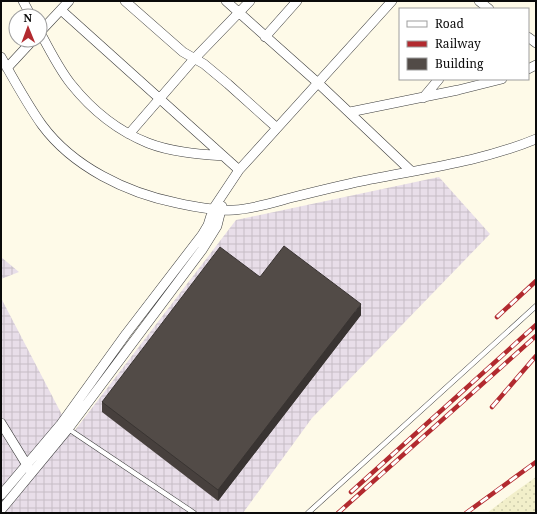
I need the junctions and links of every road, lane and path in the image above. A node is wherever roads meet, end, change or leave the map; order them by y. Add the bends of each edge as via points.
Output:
1 (69, 1) edge
2 (125, 1) edge
3 (226, 1) edge
4 (250, 1) edge
5 (297, 1) edge
6 (392, 1) edge
7 (479, 1) edge
8 (488, 8) edge
9 (61, 10) junction
10 (239, 13) junction
11 (48, 24) edge
12 (265, 37) junction
13 (48, 46) edge
14 (26, 48) edge
15 (1, 57) edge
16 (194, 59) junction
17 (7, 68) junction
18 (438, 80) edge
19 (498, 80) edge
20 (318, 83) junction
21 (423, 98) junction
22 (161, 99) junction
23 (350, 112) junction
24 (277, 128) junction
25 (129, 134) junction
26 (536, 138) edge
27 (223, 156) junction
28 (239, 170) junction
29 (411, 171) junction
30 (218, 210) junction
31 (536, 306) edge
32 (1, 423) edge
33 (64, 426) junction
34 (29, 469) junction
35 (1, 495) edge
36 (1, 510) edge
37 (194, 513) edge
38 (308, 513) edge

1 - 9 street
2 - 16 street via 163,36
3 - 10 street
4 - 10 street
5 - 12 street
6 - 20 street
7 - 8 street
9 - 11 street
9 - 22 street
10 - 12 street
10 - 16 street
12 - 20 street
13 - 25 street via 70,83 97,112
14 - 17 street
15 - 17 street
16 - 22 street
16 - 24 street via 204,64
17 - 30 street via 43,126 77,160 127,188 169,201
18 - 21 street
19 - 21 street
20 - 23 street
20 - 24 street
21 - 23 street
22 - 25 street
22 - 27 street
23 - 29 street
24 - 28 street
25 - 27 street via 166,148
26 - 29 street via 500,152
27 - 28 street
28 - 30 street via 223,194
29 - 30 street via 268,204
30 - 33 street via 202,235 126,334
31 - 38 lane
32 - 34 street
33 - 34 street
33 - 37 lane
34 - 35 street
34 - 36 street

